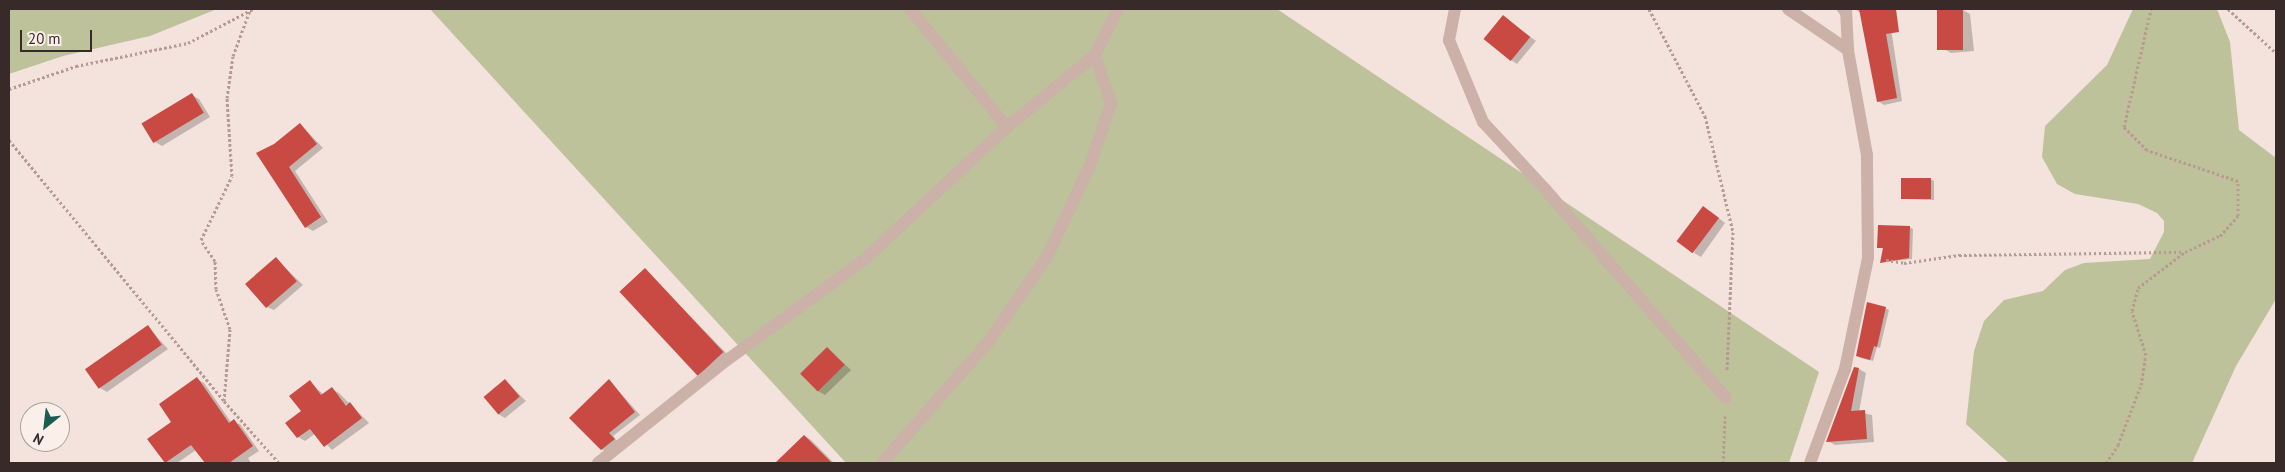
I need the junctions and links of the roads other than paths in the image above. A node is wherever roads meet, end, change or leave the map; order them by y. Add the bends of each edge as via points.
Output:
1 (910, 9) edge
2 (1118, 9) edge
3 (1456, 9) edge
4 (1788, 9) edge
5 (1846, 9) edge
6 (1848, 50) junction
7 (1095, 55) junction
8 (1007, 127) junction
9 (1726, 398) road end
10 (598, 463) edge
11 (882, 463) edge
12 (1810, 463) edge

1 - 8 street
2 - 7 street
3 - 9 street via 1449,40 1483,122
4 - 6 street
5 - 6 street
6 - 12 street via 1867,155 1868,258 1845,369
7 - 8 street
7 - 11 street via 1111,103 1090,165 1048,255 989,342
8 - 10 street via 865,260 723,363

